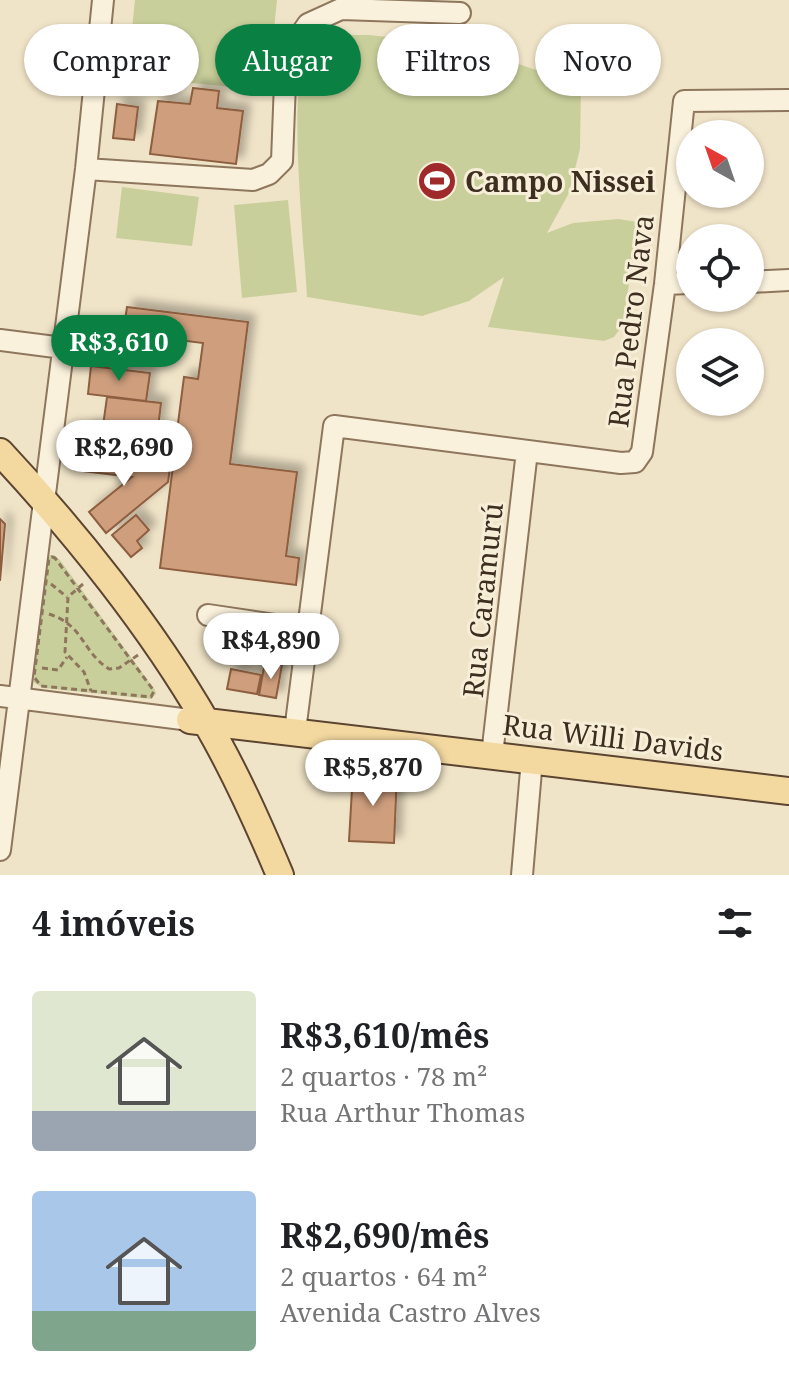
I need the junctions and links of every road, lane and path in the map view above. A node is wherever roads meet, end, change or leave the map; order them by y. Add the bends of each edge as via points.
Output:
1 (103, 0) edge
2 (460, 13) dead end
3 (789, 100) edge
4 (86, 169) junction
5 (789, 280) edge
6 (764, 281) edge
7 (665, 284) junction
8 (676, 284) edge
9 (0, 340) edge
10 (63, 348) junction
11 (527, 451) junction
12 (0, 452) edge
13 (0, 474) edge
14 (44, 510) junction
15 (83, 584) junction
16 (121, 609) junction
17 (208, 615) dead end
18 (67, 620) junction
19 (309, 630) junction
20 (137, 655) junction
21 (68, 656) junction
22 (35, 667) junction
23 (91, 691) junction
24 (9, 697) edge
25 (198, 721) junction
26 (295, 731) junction
27 (492, 755) junction
28 (532, 759) junction
29 (789, 791) edge
30 (0, 850) edge
31 (265, 875) edge
32 (280, 875) edge
33 (522, 875) edge

1 - 4 street
2 - 4 street via 341,9 308,24 286,56 282,161 269,174 253,180
3 - 7 street, Rua Pedro Nava via 684,101
4 - 10 street
5 - 6 street
7 - 8 street
7 - 11 street, Rua Pedro Nava via 642,452 635,462
9 - 10 street
10 - 14 street
11 - 19 street via 334,426
11 - 27 street, Rua Caramurú
12 - 14 main road
13 - 14 main road
14 - 15 main road
14 - 16 main road
14 - 24 street
15 - 16 main road
15 - 18 path via 68,597
15 - 20 path
15 - 22 path via 49,558
16 - 20 main road
16 - 25 main road via 161,650
17 - 19 street
18 - 20 path via 106,668 114,669
18 - 21 path
19 - 26 street
20 - 23 path via 154,691 151,697
20 - 25 main road
21 - 22 path via 58,670
21 - 23 path via 84,672
22 - 23 path via 41,686
24 - 25 street, Rua Willi Davids
24 - 30 street
25 - 26 main road, Rua Willi Davids
25 - 31 main road
25 - 32 main road via 255,816
26 - 27 main road, Rua Willi Davids
27 - 28 main road, Rua Willi Davids
28 - 29 main road, Rua Willi Davids
28 - 33 street

